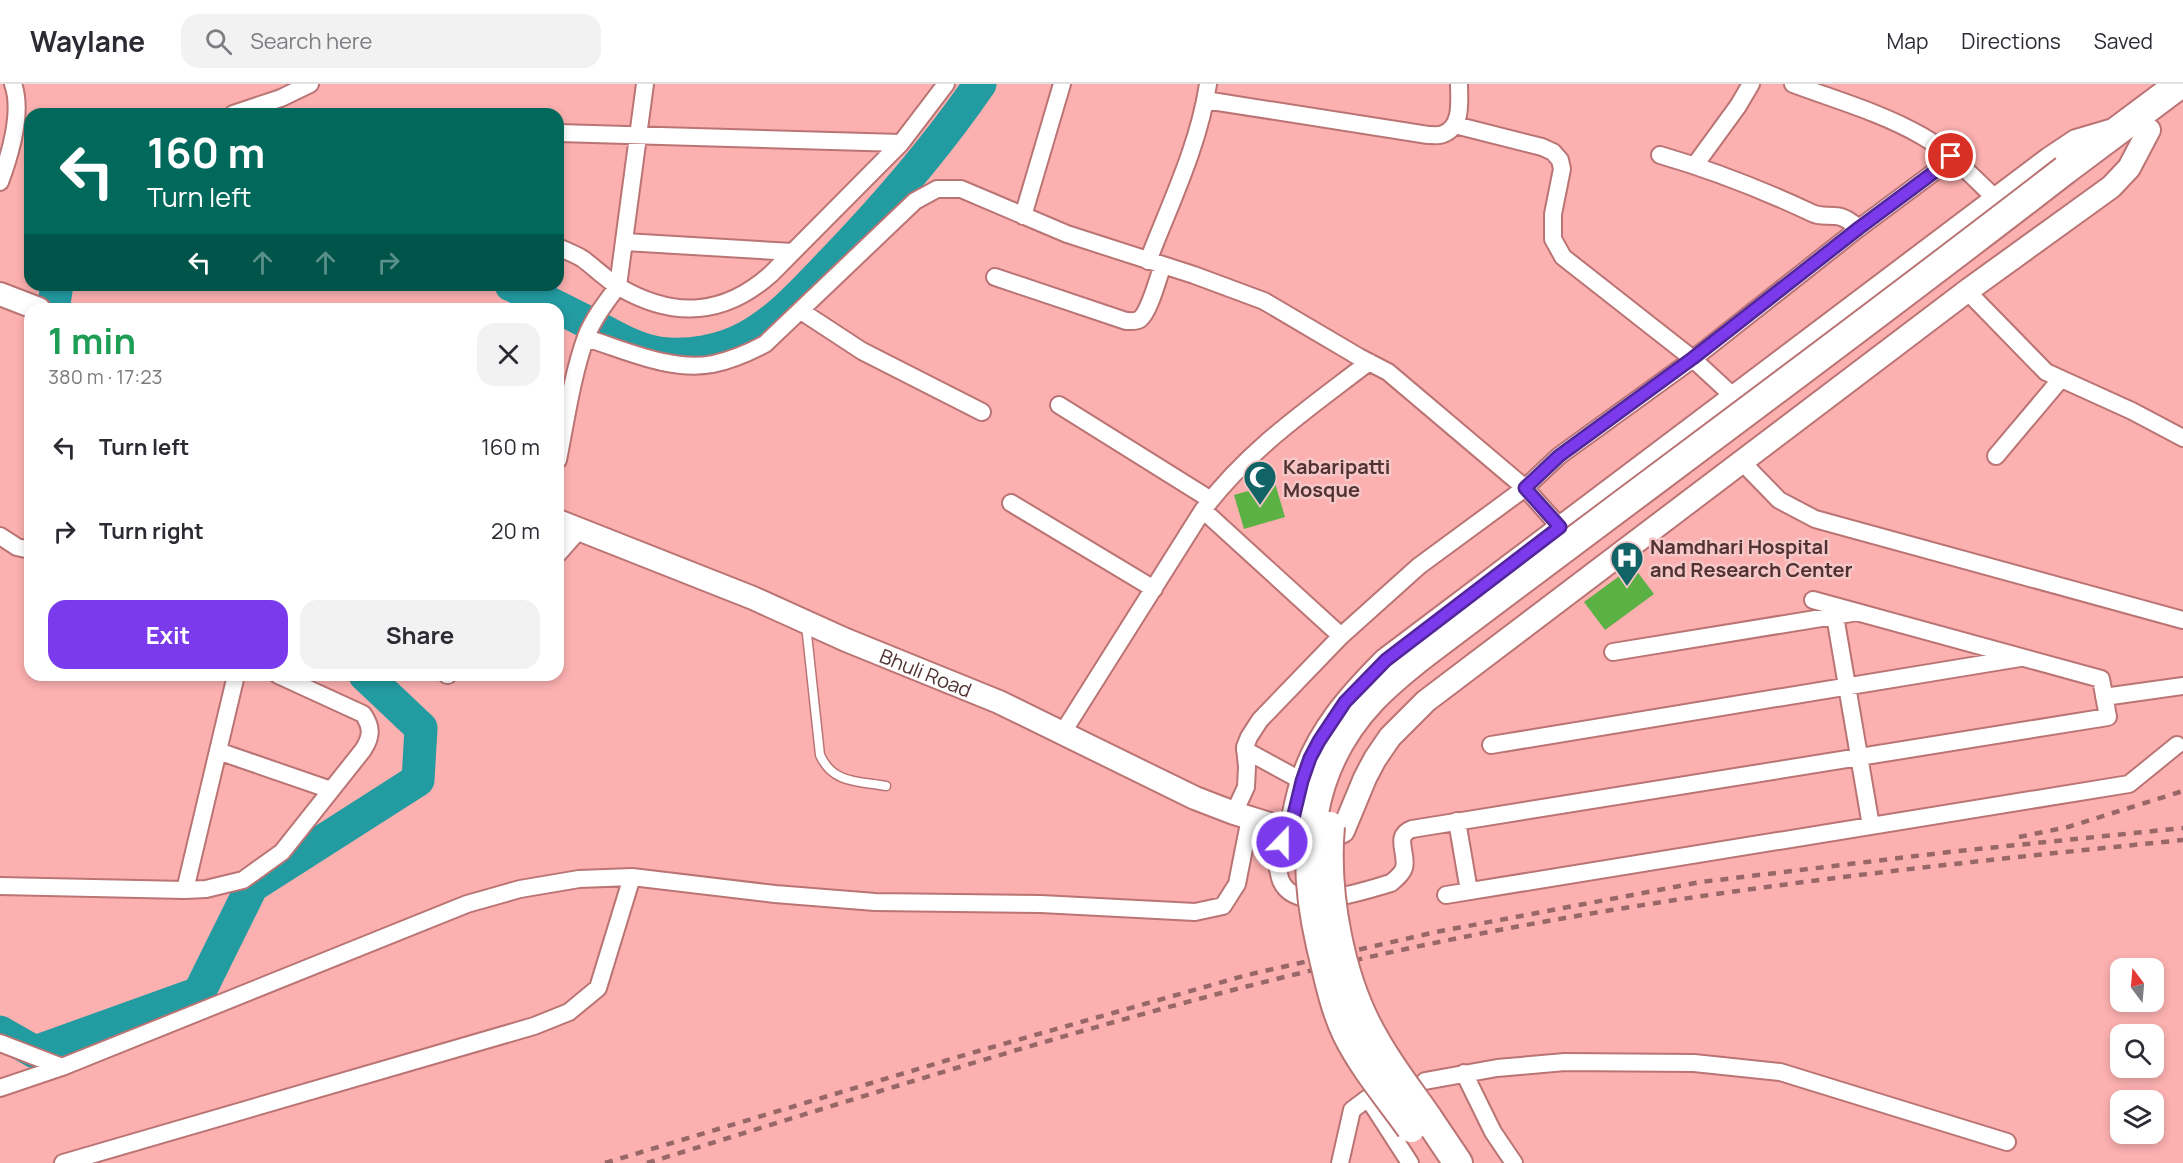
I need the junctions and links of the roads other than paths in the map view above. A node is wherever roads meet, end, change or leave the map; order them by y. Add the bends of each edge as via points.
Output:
1 (13, 84) edge
2 (310, 84) edge
3 (645, 84) edge
4 (946, 84) edge
5 (1062, 84) edge
6 (1459, 84) edge
7 (1750, 84) edge
8 (1793, 84) edge
9 (2180, 84) edge
10 (1206, 92) edge
11 (251, 108) edge
12 (2155, 117) edge
13 (1455, 125) junction
14 (564, 133) edge
15 (638, 136) junction
16 (901, 143) junction
17 (1660, 155) dead end
18 (1953, 158) junction
19 (1695, 165) junction
20 (0, 182) edge
21 (1996, 199) junction
22 (1023, 216) junction
23 (1859, 228) junction
24 (625, 242) junction
25 (564, 250) edge
26 (793, 252) junction
27 (1155, 263) junction
28 (995, 277) dead end
29 (618, 286) junction
30 (1967, 291) junction
31 (5, 296) edge
32 (24, 303) edge
33 (801, 311) junction
34 (587, 334) junction
35 (1693, 358) junction
36 (1369, 362) junction
37 (2060, 380) junction
38 (1733, 396) junction
39 (1059, 405) dead end
40 (982, 412) dead end
41 (564, 434) edge
42 (2183, 438) edge
43 (1996, 456) dead end
44 (1743, 463) junction
45 (1525, 488) junction
46 (1011, 503) dead end
47 (1207, 505) junction
48 (564, 523) edge
49 (1560, 527) junction
50 (580, 529) junction
51 (0, 536) edge
52 (564, 547) edge
53 (24, 549) edge
54 (1154, 589) junction
55 (1813, 600) dead end
56 (1859, 612) junction
57 (1835, 616) junction
58 (2183, 620) edge
59 (805, 621) junction
60 (1341, 636) junction
61 (1613, 652) dead end
62 (2024, 658) junction
63 (235, 681) edge
64 (291, 681) edge
65 (2183, 686) edge
66 (1847, 687) junction
67 (2104, 697) junction
68 (1063, 732) junction
69 (1491, 745) dead end
70 (2177, 745) dead end
71 (1245, 750) junction
72 (218, 751) junction
73 (1860, 757) junction
74 (1302, 781) junction
75 (886, 786) dead end
76 (331, 790) junction
77 (1242, 816) junction
78 (1457, 821) junction
79 (1871, 826) junction
80 (1290, 831) junction
81 (632, 877) junction
82 (0, 886) edge
83 (185, 890) junction
84 (1469, 891) junction
85 (1446, 895) dead end
86 (0, 1042) edge
87 (62, 1067) junction
88 (1464, 1073) junction
89 (1425, 1081) dead end
90 (0, 1088) edge
91 (1419, 1122) junction
92 (2007, 1142) dead end
93 (63, 1163) edge
94 (1340, 1163) edge
95 (1410, 1163) edge
96 (1436, 1163) edge
97 (1458, 1163) edge
98 (1514, 1163) edge

1 - 20 street via 17,112
2 - 11 street
3 - 15 street
4 - 16 street
5 - 22 street
6 - 13 street via 1460,111
7 - 19 street
8 - 18 street via 1922,136
9 - 12 highway
10 - 13 street via 1428,135 1444,134
10 - 27 street
12 - 21 main road via 2076,141
12 - 30 main road, Bhuli Road via 2129,168 2111,187
12 - 91 highway, bridge via 1945,263 1611,512 1417,659 1383,688 1355,720 1340,741 1317,793 1310,840 1311,900 1329,979 1346,1031 1371,1073
13 - 35 street via 1553,152 1562,169 1553,214 1553,239 1563,257
14 - 15 street
15 - 16 street
15 - 24 street
16 - 26 street
17 - 19 street
18 - 21 street
18 - 23 street
19 - 23 street via 1820,216 1843,218
21 - 38 main road
22 - 27 street
22 - 33 street via 961,189 936,189 915,201
23 - 35 street
24 - 26 street
24 - 29 street
25 - 29 street
26 - 29 street via 753,290 717,306 680,309 649,302
27 - 28 street via 1146,311 1134,321
27 - 36 street via 1264,301
29 - 34 street
30 - 37 street via 2046,372
30 - 44 main road, Bhuli Road
31 - 32 main road
33 - 34 street via 765,344 739,357 711,364 680,365 652,359
33 - 40 street via 862,351
34 - 41 street
35 - 38 street
35 - 45 street via 1559,456
36 - 45 street via 1388,372
36 - 47 street via 1261,446
37 - 42 street
37 - 43 street
38 - 49 main road
39 - 47 street
44 - 58 street via 1779,500 1815,519
44 - 80 main road, Bhuli Road via 1426,701 1390,737 1375,759 1343,831 1329,838
45 - 49 street
45 - 60 street via 1419,566
46 - 54 street
47 - 54 street
47 - 60 street
48 - 50 main road, Bhuli Road
49 - 74 main road via 1377,668 1332,720
50 - 52 street
50 - 59 main road, Bhuli Road
51 - 53 street
54 - 68 street
55 - 56 street
56 - 57 street
56 - 62 street
57 - 61 street
57 - 66 street
59 - 68 main road, Bhuli Road
59 - 75 lane via 820,755 825,767 835,776
60 - 71 street via 1260,720
62 - 66 street
62 - 67 street via 2101,679
63 - 72 street
64 - 76 street via 363,714 370,725 370,739
65 - 67 street
66 - 69 street
66 - 73 street
67 - 73 street via 2108,717
68 - 77 main road, Bhuli Road via 1195,798
70 - 79 street via 2129,784
71 - 74 street
71 - 77 street
72 - 76 street
72 - 83 street
73 - 78 street
73 - 79 street
74 - 80 main road
76 - 83 street via 282,852 243,880
77 - 80 main road, Bhuli Road
77 - 81 street via 1237,884 1222,906 1195,912 1041,904 875,902
78 - 80 street via 1406,831 1401,842 1404,867 1391,883 1316,899 1300,897 1281,882 1275,853
78 - 84 street
79 - 84 street
81 - 87 street via 579,879 520,889 467,904
81 - 93 street via 598,988 568,1012 534,1026
82 - 83 street
84 - 85 street
86 - 87 street
87 - 90 street
88 - 89 street
88 - 92 street via 1565,1062 1632,1061 1780,1072
88 - 98 street via 1493,1132
91 - 96 highway
91 - 97 highway
94 - 95 street via 1352,1110 1368,1098

